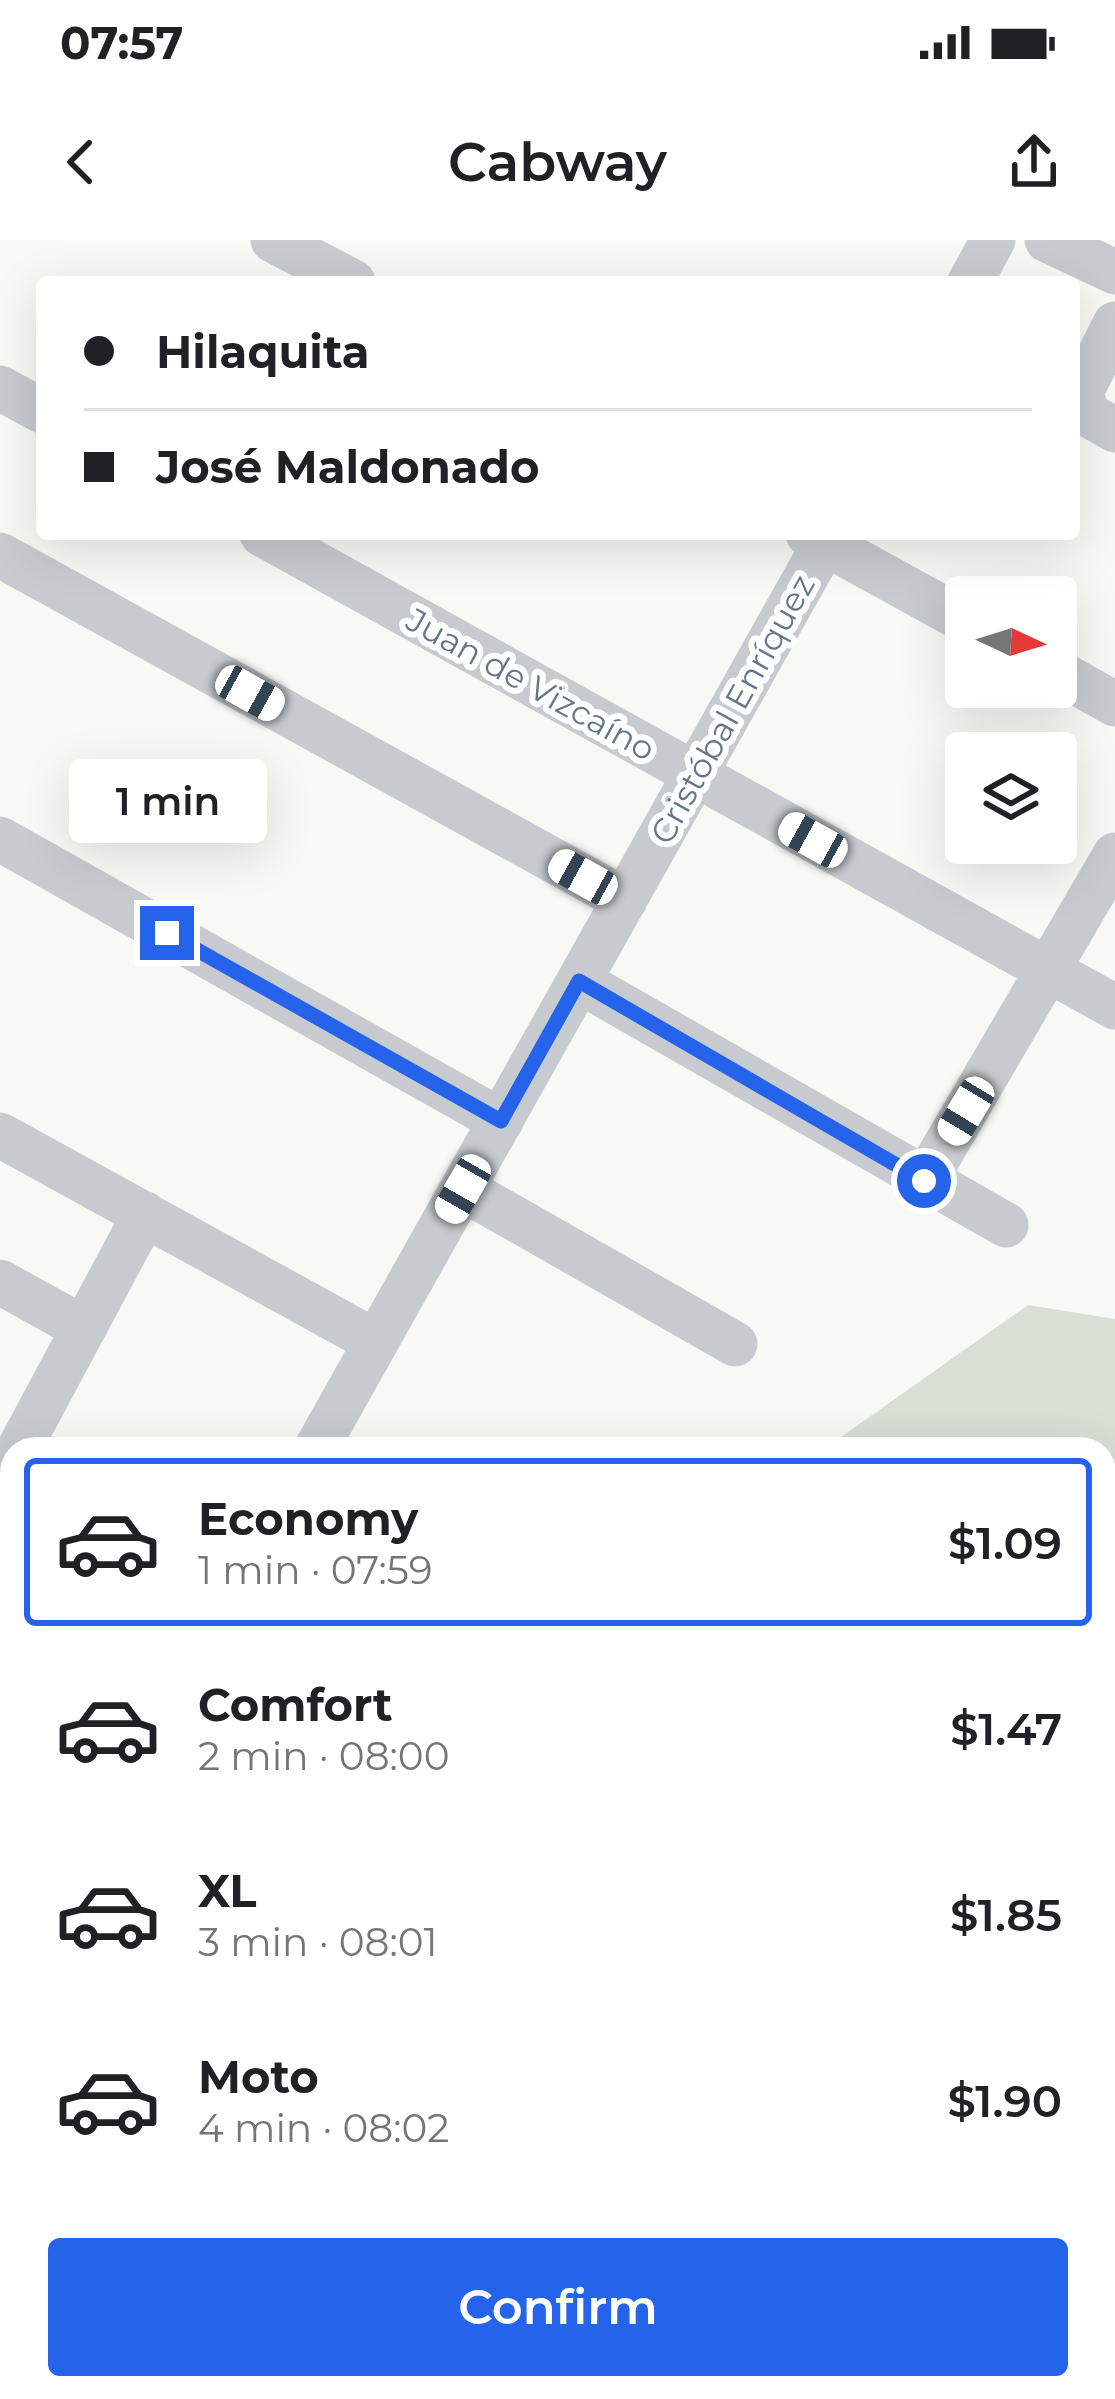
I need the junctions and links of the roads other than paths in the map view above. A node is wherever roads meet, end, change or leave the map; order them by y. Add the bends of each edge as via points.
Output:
1 (273, 240) edge
2 (993, 240) edge
3 (1047, 240) edge
4 (346, 264) edge
5 (1115, 272) edge
6 (973, 276) edge
7 (1115, 324) edge
8 (0, 388) edge
9 (36, 408) edge
10 (1115, 430) edge
11 (273, 540) edge
12 (819, 540) edge
13 (826, 540) edge
14 (0, 555) edge
15 (945, 609) edge
16 (1077, 683) edge
17 (1115, 704) edge
18 (694, 775) junction
19 (0, 839) edge
20 (1115, 855) edge
21 (625, 900) junction
22 (1049, 970) junction
23 (579, 981) junction
24 (1115, 1007) edge
25 (501, 1121) junction
26 (0, 1135) edge
27 (924, 1181) junction
28 (463, 1189) junction
29 (145, 1214) junction
30 (1006, 1225) dead end
31 (0, 1282) edge
32 (83, 1328) junction
33 (376, 1342) junction
34 (735, 1344) dead end
35 (25, 1437) edge
36 (323, 1437) edge

1 - 4 street
2 - 6 street
3 - 5 street
7 - 10 street via 1081,392 1087,414
8 - 9 street
11 - 18 street, Juan de Vizcaíno
12 - 18 street, Cristóbal Enríquez
13 - 15 street
14 - 21 street
16 - 17 street
18 - 21 street, Cristóbal Enríquez
18 - 22 street, Juan de Vizcaíno
19 - 25 street
20 - 22 street
21 - 23 street, Cristóbal Enríquez
22 - 24 street, Juan de Vizcaíno
22 - 27 street
23 - 25 street, Cristóbal Enríquez
23 - 27 street
25 - 28 street, Cristóbal Enríquez
26 - 29 street
27 - 30 street
28 - 33 street, Cristóbal Enríquez
28 - 34 street
29 - 32 street
29 - 33 street
31 - 32 street
32 - 35 street
33 - 36 street, Cristóbal Enríquez

